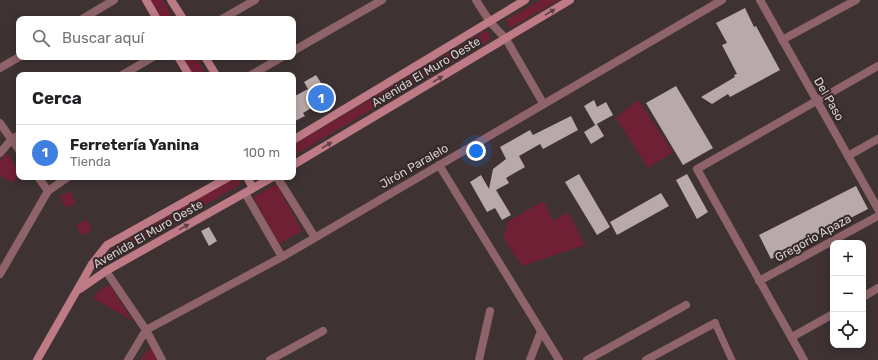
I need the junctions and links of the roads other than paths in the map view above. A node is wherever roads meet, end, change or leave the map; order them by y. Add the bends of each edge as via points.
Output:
1 (114, 0) edge
2 (146, 0) edge
3 (171, 0) edge
4 (255, 0) edge
5 (382, 0) edge
6 (476, 0) edge
7 (525, 0) edge
8 (570, 0) edge
9 (722, 0) edge
10 (760, 0) edge
11 (856, 0) edge
12 (87, 16) edge
13 (155, 16) edge
14 (181, 16) edge
15 (227, 16) edge
16 (490, 22) junction
17 (506, 39) junction
18 (782, 40) junction
19 (296, 49) edge
20 (16, 59) edge
21 (147, 60) edge
22 (180, 60) edge
23 (207, 60) edge
24 (277, 60) edge
25 (878, 66) edge
26 (0, 68) edge
27 (127, 72) edge
28 (186, 72) edge
29 (214, 72) edge
30 (256, 72) edge
31 (815, 101) junction
32 (543, 103) junction
33 (0, 123) edge
34 (15, 137) edge
35 (296, 138) edge
36 (878, 138) edge
37 (0, 153) edge
38 (848, 156) junction
39 (296, 163) edge
40 (439, 165) junction
41 (40, 180) edge
42 (64, 180) edge
43 (224, 180) edge
44 (249, 180) edge
45 (268, 180) edge
46 (279, 180) edge
47 (253, 188) junction
48 (48, 191) junction
49 (244, 193) junction
50 (878, 209) edge
51 (878, 216) edge
52 (314, 236) junction
53 (282, 257) junction
54 (106, 271) junction
55 (0, 274) edge
56 (759, 281) junction
57 (878, 288) edge
58 (78, 290) junction
59 (866, 294) edge
60 (686, 305) dead end
61 (490, 311) dead end
62 (830, 316) edge
63 (715, 324) joint
64 (146, 330) junction
65 (323, 331) dead end
66 (541, 331) junction
67 (792, 337) junction
68 (37, 360) edge
69 (128, 360) edge
70 (162, 360) edge
71 (270, 360) edge
72 (479, 360) edge
73 (531, 360) edge
74 (559, 360) edge
75 (587, 360) edge
76 (646, 360) edge
77 (732, 360) edge
78 (804, 360) edge

1 - 12 street
2 - 13 main road
3 - 14 main road
4 - 15 street
5 - 19 street
6 - 16 street
7 - 16 main road, Avenida El Muro Oeste
17 -> 8 main road, Avenida El Muro Oeste
9 - 32 street, Jirón Paralelo
10 - 18 street, Del Paso
11 - 18 street
16 - 17 street
16 - 35 main road, Avenida El Muro Oeste
17 - 32 street
39 -> 17 main road, Avenida El Muro Oeste
18 - 31 street, Del Paso
20 - 26 street
21 - 27 street
22 - 28 main road
23 - 29 main road
24 - 30 street
25 - 31 street
31 - 38 street, Del Paso
31 - 56 street via 697,169
32 - 40 street, Jirón Paralelo
33 - 34 street
34 - 37 street
36 - 38 street
38 - 50 street, Del Paso
40 - 52 street, Jirón Paralelo
40 - 66 street
41 - 48 street
42 - 48 street
43 - 58 main road, Avenida El Muro Oeste via 107,245
44 - 47 main road
45 - 47 main road, Avenida El Muro Oeste
46 - 52 street
47 - 49 main road, Avenida El Muro Oeste
48 - 55 street
49 - 53 street
54 -> 49 main road, Avenida El Muro Oeste
51 - 56 street, Gregorio Apaza
52 - 53 street, Jirón Paralelo
53 - 64 street, Jirón Paralelo
54 - 58 main road, Avenida El Muro Oeste
54 - 64 street
56 - 67 street
57 - 59 street
58 - 68 main road, Avenida El Muro Oeste
60 - 75 street
61 - 72 street
62 - 67 street
63 - 76 street
63 - 77 lane
64 - 69 street
64 - 70 street
65 - 71 street
66 - 73 street
66 - 74 street
67 - 78 street

